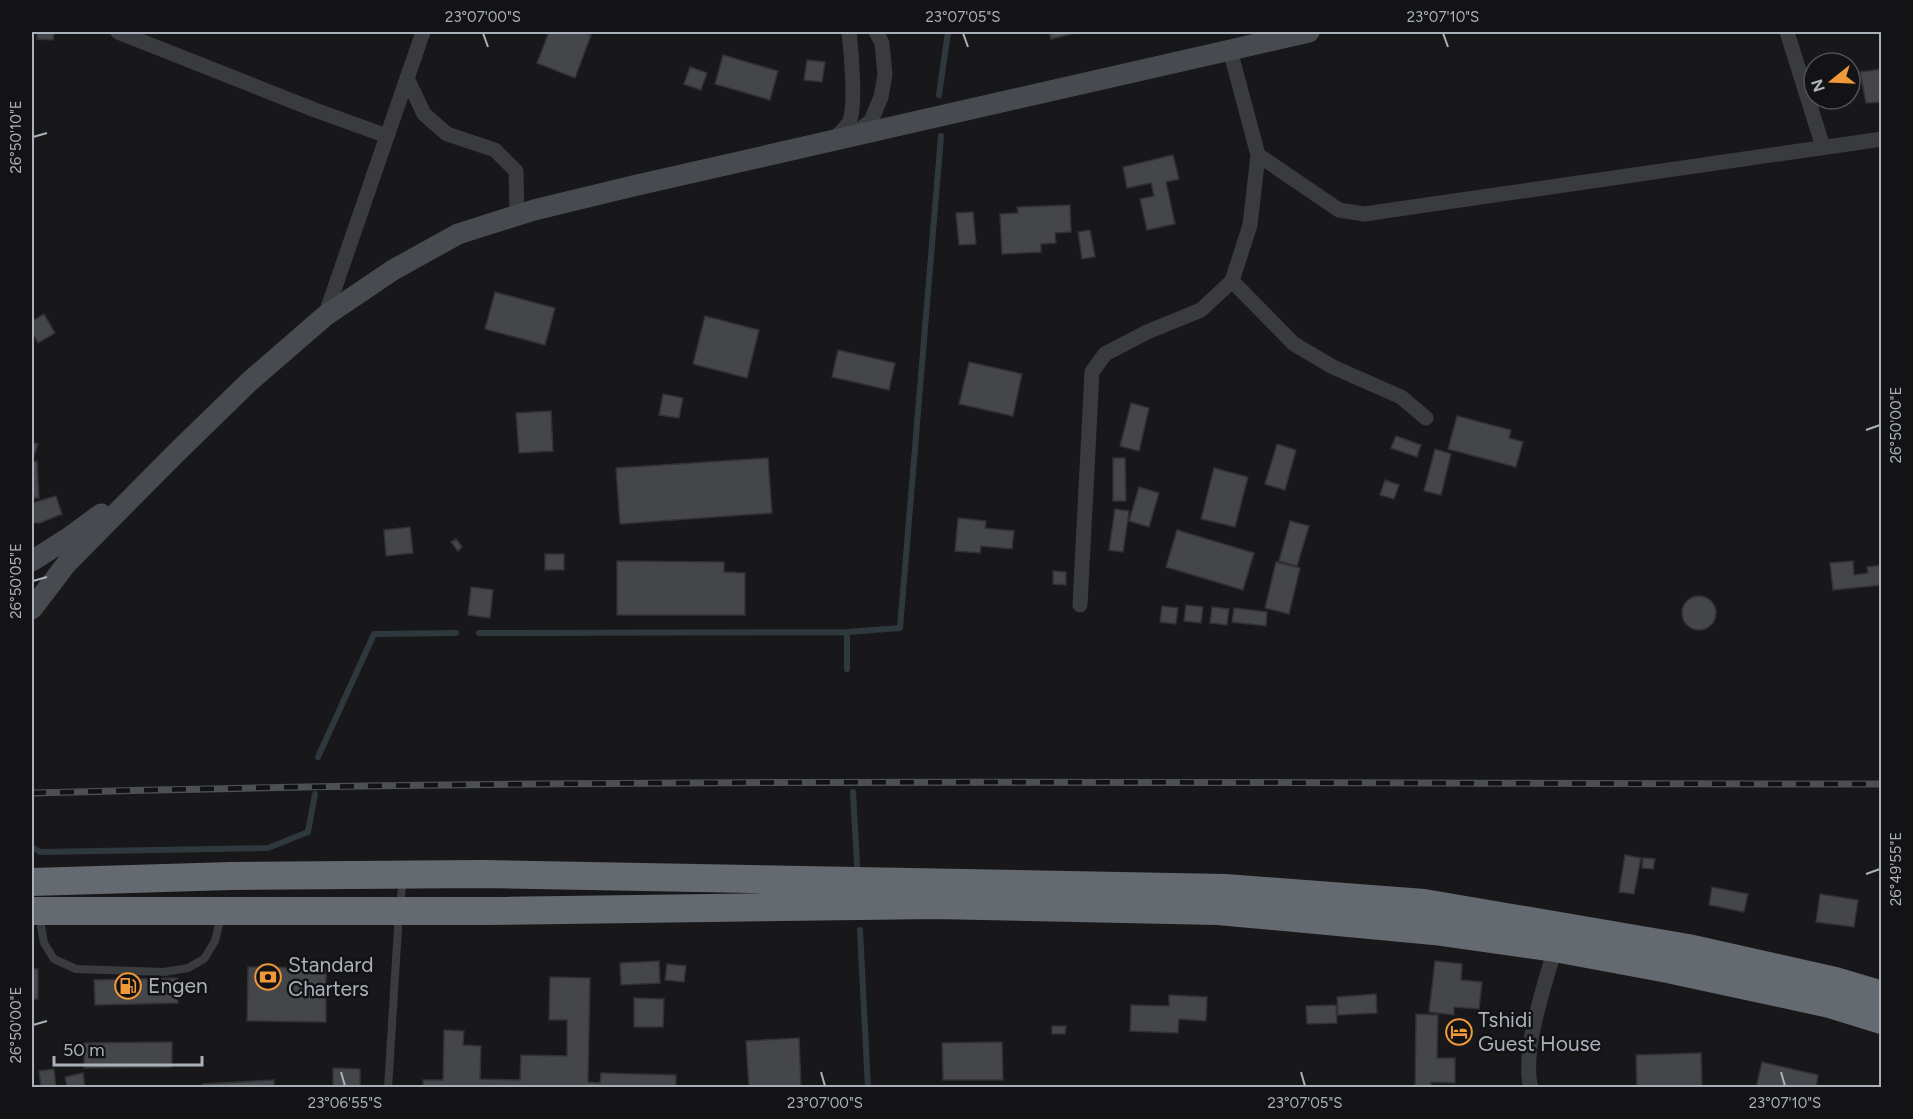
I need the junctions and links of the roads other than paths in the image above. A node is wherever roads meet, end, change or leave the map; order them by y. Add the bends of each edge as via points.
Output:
1 (118, 32) edge
2 (423, 32) edge
3 (849, 32) edge
4 (876, 32) edge
5 (1309, 32) edge
6 (1787, 32) edge
7 (1230, 50) junction
8 (407, 78) junction
9 (387, 136) junction
10 (841, 139) junction
11 (1881, 139) edge
12 (1823, 147) junction
13 (1258, 155) junction
14 (517, 216) junction
15 (1232, 281) junction
16 (325, 316) junction
17 (1426, 418) dead end
18 (176, 453) junction
19 (32, 561) edge
20 (1080, 605) dead end
21 (32, 609) edge
22 (403, 875) junction
23 (32, 882) edge
24 (227, 893) junction
25 (35, 911) edge
26 (399, 912) junction
27 (1555, 948) junction
28 (1881, 995) edge
29 (1881, 1020) edge
30 (388, 1088) edge
31 (1531, 1088) edge

1 - 9 street
2 - 8 street
3 - 10 street via 850,123
4 - 10 street via 882,43 885,75 881,98 871,122
5 - 7 street
6 - 12 street
7 - 10 street
7 - 13 street
8 - 9 street
8 - 14 street via 424,114 447,134 495,150 516,171
9 - 16 street
10 - 14 street
11 - 12 street
12 - 13 street via 1364,214 1339,210
13 - 15 street via 1250,225
14 - 16 street via 459,234 393,270
15 - 17 street via 1294,344 1333,368 1401,397
15 - 20 street via 1201,310 1104,354 1092,372
16 - 18 street
18 - 19 street via 98,517
18 - 21 street via 67,563
22 - 24 highway
22 - 26 lane
22 - 28 highway via 1225,888 1424,903 1688,948
23 - 24 highway
24 - 25 highway
24 - 25 lane via 215,941 204,959 188,968 164,972 76,969 54,959 44,943
24 - 26 highway
26 - 27 highway via 935,905 1218,911 1434,931
26 - 30 lane
27 - 29 highway via 1830,1004
27 - 31 street via 1531,1035

